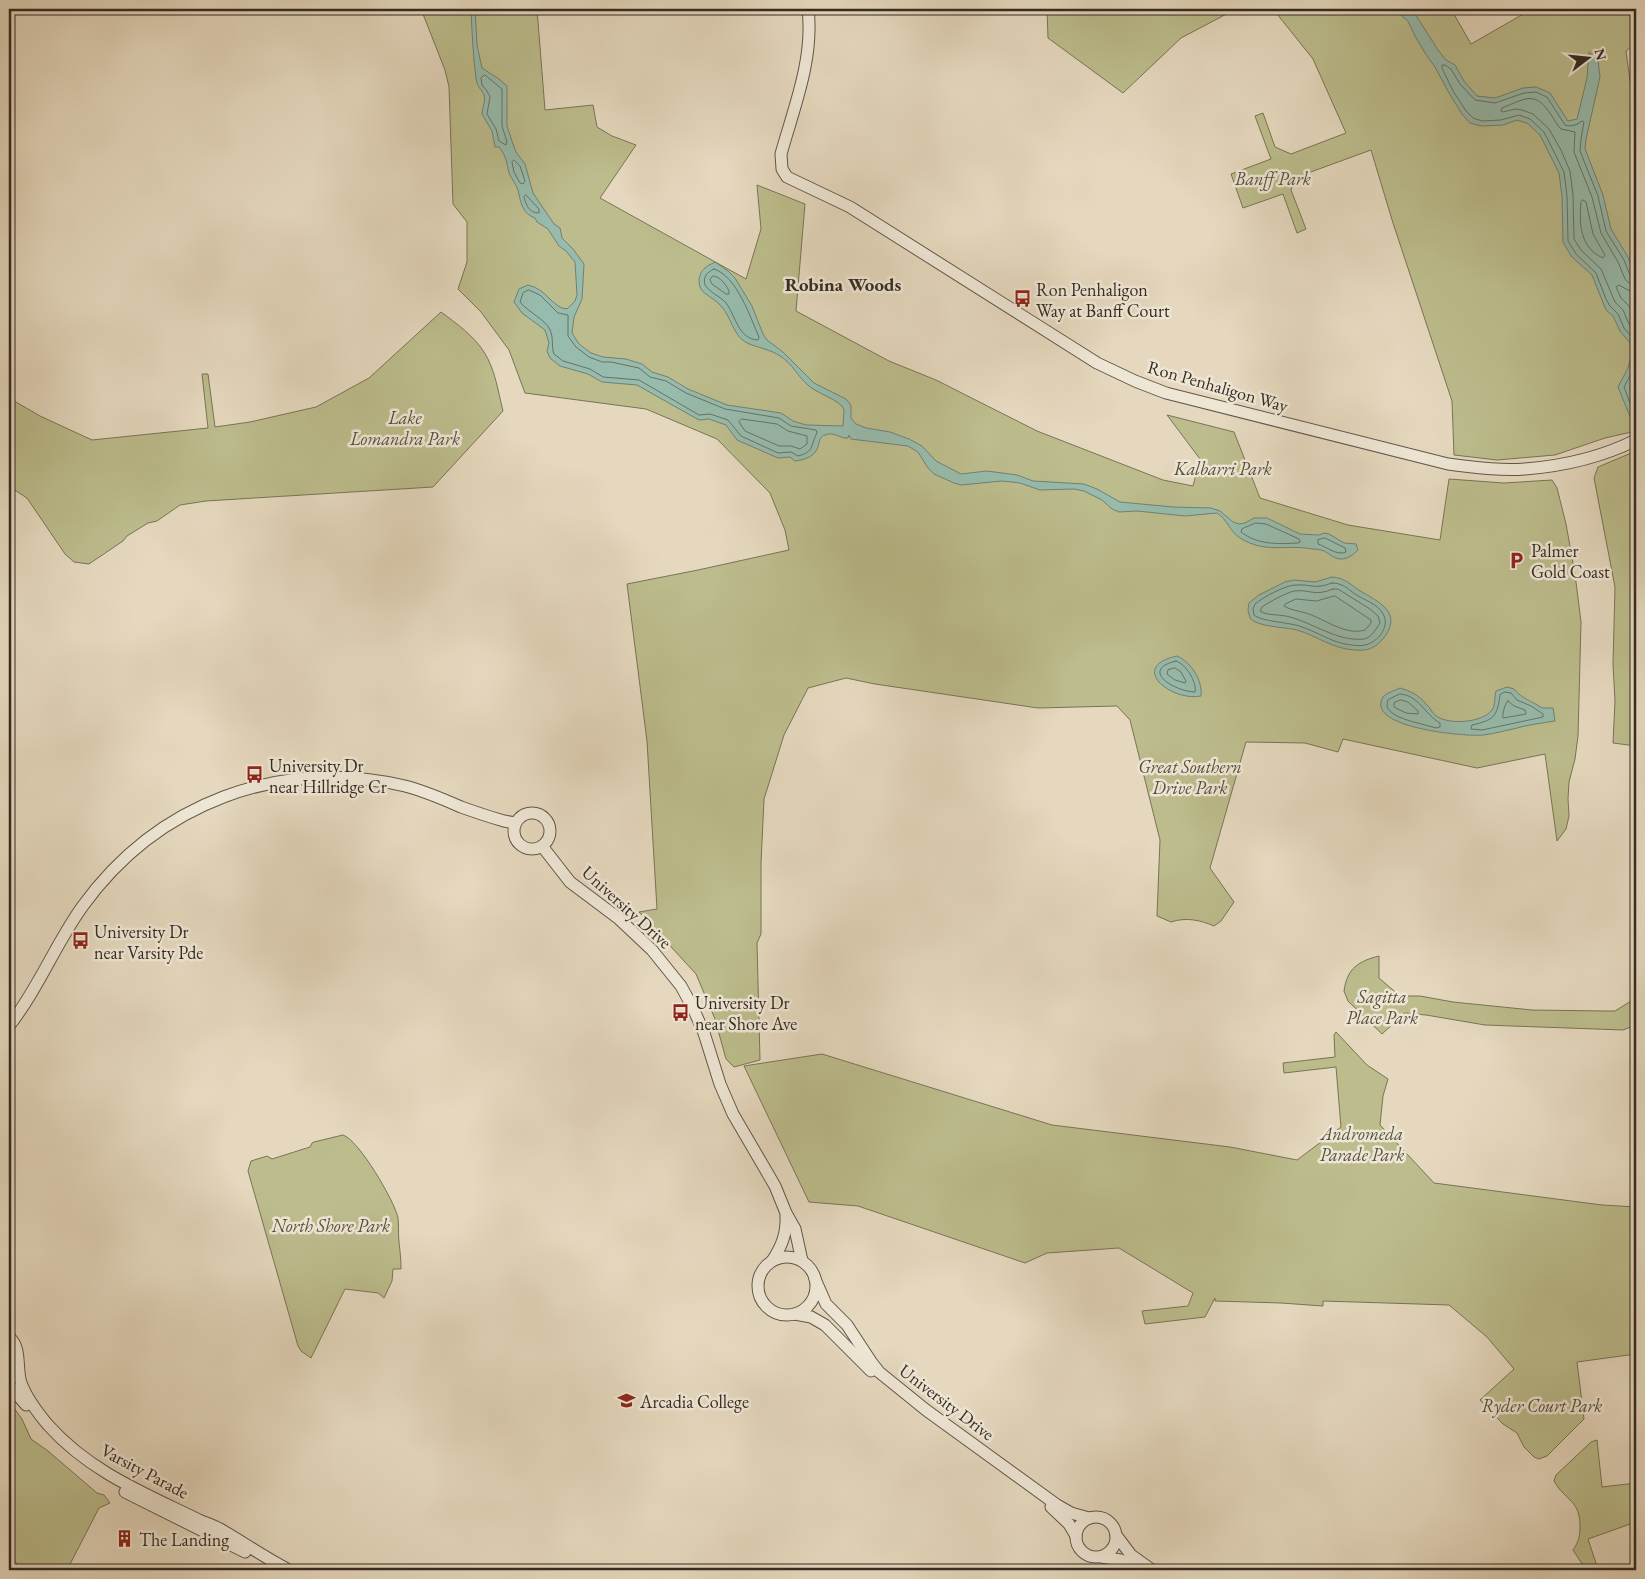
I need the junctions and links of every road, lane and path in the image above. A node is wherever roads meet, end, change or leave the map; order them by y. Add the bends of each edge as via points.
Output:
1 (808, 9) edge
2 (1636, 440) edge
3 (515, 823) junction
4 (542, 846) junction
5 (9, 1026) edge
6 (786, 1213) junction
7 (772, 1261) junction
8 (802, 1261) junction
9 (815, 1279) junction
10 (795, 1314) junction
11 (9, 1337) edge
12 (16, 1359) junction
13 (9, 1370) edge
14 (9, 1385) edge
15 (1089, 1518) junction
16 (1116, 1535) junction
17 (1076, 1536) junction
18 (1101, 1557) junction
19 (270, 1561) junction
20 (288, 1570) edge
21 (1141, 1570) edge
22 (1152, 1570) edge

1 - 2 street, Ron Penhaligon Way via 810,29 806,68 781,154 782,169 787,176 850,207 1097,363 1166,393 1448,464 1524,469 1608,453
3 - 4 street via 514,835 520,845 531,849
3 - 4 street via 529,812 546,819 550,836
3 - 5 street via 405,786 344,777 288,780 226,796 164,828 114,869 81,908
4 - 6 street, University Drive via 570,882 618,918 652,950 681,986 704,1033 733,1114
6 - 7 street, University Drive via 781,1248
6 - 8 street, University Drive via 795,1228
7 - 8 street via 787,1257
7 - 10 street via 760,1276 760,1296 764,1304 779,1314
8 - 9 street
9 - 10 street via 816,1288 810,1304
9 - 15 street, University Drive via 826,1304 847,1325 872,1363 901,1391 1057,1505
10 - 17 street, University Drive via 811,1317 825,1325 892,1391 1052,1508
11 - 12 street, Varsity Parade via 17,1349
12 - 13 street
12 - 19 street, Varsity Parade via 20,1381 36,1410 90,1463 124,1484 219,1528
14 - 19 street, Varsity Parade via 55,1440 97,1475 258,1559
15 - 16 street via 1107,1520
15 - 17 street via 1080,1525
16 - 18 street via 1114,1546
16 - 22 street via 1131,1555
17 - 18 street via 1082,1552
18 - 21 street via 1121,1560
19 - 20 street, Varsity Parade

